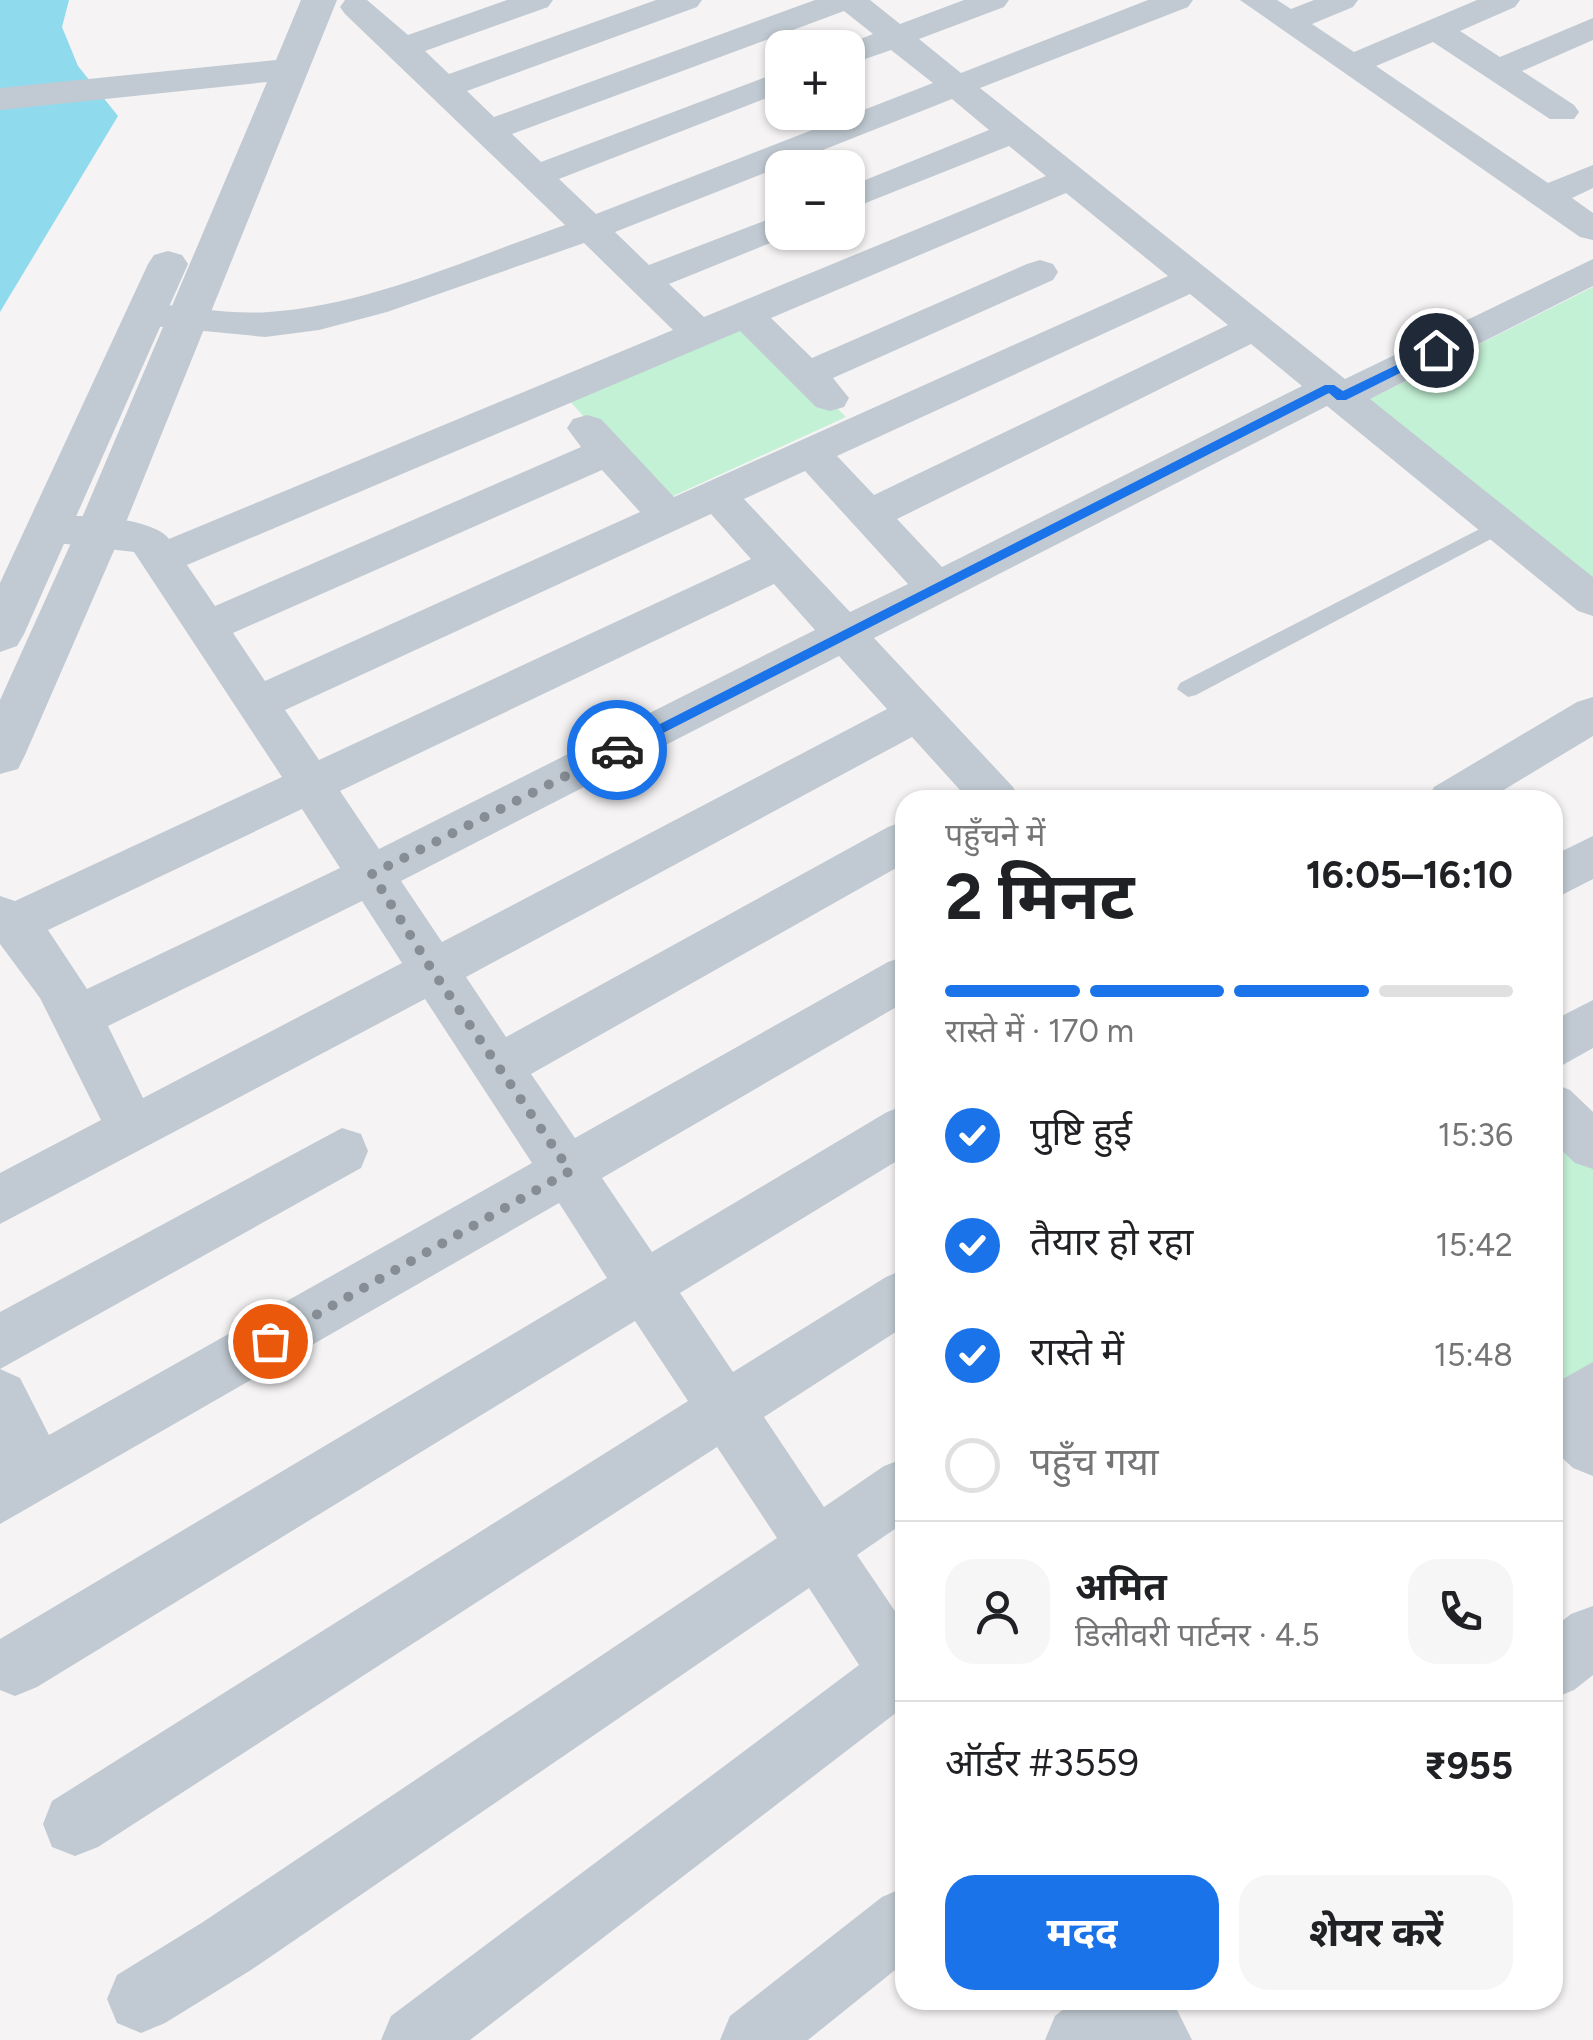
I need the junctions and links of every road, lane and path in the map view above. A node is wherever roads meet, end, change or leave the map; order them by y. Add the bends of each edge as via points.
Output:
1 (537, 0) edge
2 (686, 0) edge
3 (848, 0) edge
4 (993, 0) edge
5 (1177, 0) edge
6 (1256, 0) edge
7 (1342, 0) edge
8 (1504, 0) edge
9 (341, 8) edge
10 (1288, 22) junction
11 (1593, 28) edge
12 (1435, 30) junction
13 (896, 37) junction
14 (403, 48) junction
15 (865, 49) edge
16 (257, 55) junction
17 (1351, 65) junction
18 (291, 69) junction
19 (1497, 70) junction
20 (765, 87) edge
21 (443, 88) junction
22 (959, 88) junction
23 (0, 100) edge
24 (1578, 105) edge
25 (488, 132) junction
26 (1013, 132) junction
27 (1478, 151) junction
28 (1593, 175) edge
29 (534, 176) junction
30 (1070, 178) junction
31 (865, 192) edge
32 (1546, 197) junction
33 (592, 228) junction
34 (1593, 229) edge
35 (765, 232) edge
36 (1007, 245) junction
37 (1593, 271) edge
38 (1194, 278) junction
39 (645, 280) junction
40 (746, 314) junction
41 (165, 316) junction
42 (1099, 321) junction
43 (1255, 327) junction
44 (699, 334) junction
45 (807, 375) junction
46 (1336, 392) junction
47 (556, 394) junction
48 (862, 429) junction
49 (608, 452) junction
50 (810, 452) junction
51 (718, 494) junction
52 (869, 516) junction
53 (668, 517) junction
54 (1501, 525) junction
55 (47, 530) junction
56 (100, 532) junction
57 (161, 559) junction
58 (780, 563) junction
59 (936, 587) junction
60 (1593, 600) edge
61 (207, 627) junction
62 (0, 634) edge
63 (845, 634) junction
64 (1188, 689) dead end
65 (258, 704) junction
66 (919, 713) junction
67 (1593, 714) edge
68 (0, 755) edge
69 (312, 784) junction
70 (982, 790) edge
71 (1467, 790) edge
72 (895, 846) edge
73 (1593, 856) edge
74 (372, 874) junction
75 (1563, 874) edge
76 (7, 920) edge
77 (432, 970) junction
78 (895, 983) edge
79 (76, 1018) junction
80 (1593, 1021) edge
81 (1563, 1041) edge
82 (500, 1066) junction
83 (1563, 1117) edge
84 (132, 1130) junction
85 (895, 1134) edge
86 (1593, 1146) edge
87 (342, 1151) dead end
88 (570, 1171) junction
89 (0, 1200) edge
90 (644, 1285) junction
91 (895, 1300) edge
92 (0, 1342) edge
93 (0, 1397) edge
94 (724, 1408) junction
95 (18, 1484) edge
96 (895, 1494) edge
97 (817, 1547) junction
98 (1593, 1636) edge
99 (1563, 1659) edge
100 (15, 1665) dead end
101 (895, 1665) edge
102 (895, 1681) edge
103 (74, 1824) dead end
104 (895, 1928) edge
105 (141, 1999) dead end
106 (1117, 2010) edge
107 (1137, 2010) edge
108 (414, 2040) edge
109 (754, 2040) edge
110 (1079, 2040) edge
111 (1158, 2040) edge

1 - 14 street
2 - 21 street
3 - 13 street
3 - 25 street
4 - 13 street
5 - 22 street
6 - 10 street
7 - 10 street
8 - 12 street
9 - 14 street
9 - 18 street
10 - 17 street
11 - 19 street
12 - 17 street
12 - 19 street
13 - 15 street
13 - 22 street
14 - 21 street
16 - 18 street
16 - 23 street via 159,84
16 - 41 street
17 - 27 street
18 - 41 street
19 - 24 street
20 - 29 street
21 - 25 street
22 - 26 street
22 - 33 street
24 - 27 street
25 - 29 street
26 - 30 street
26 - 31 street
27 - 32 street
28 - 32 street
29 - 33 street
30 - 36 street
30 - 38 street
32 - 34 street
33 - 39 street
33 - 41 street via 320,318 265,324
35 - 39 street
36 - 40 street
36 - 42 street
36 - 45 street
37 - 46 street
38 - 42 street
38 - 43 street
39 - 44 street
40 - 44 street
40 - 45 street
41 - 55 street
41 - 56 street
42 - 48 street
43 - 46 street
43 - 52 street
44 - 47 street
45 - 48 street
46 - 54 street
46 - 59 street
47 - 49 street
47 - 57 street
48 - 50 street
49 - 53 street
49 - 61 street
50 - 51 street
50 - 52 street
51 - 53 street
51 - 58 street
52 - 59 street
53 - 65 street
54 - 60 street
54 - 64 lane
55 - 56 street
55 - 62 street
56 - 57 street via 136,536
56 - 68 street
57 - 61 street
58 - 63 street
58 - 69 street
59 - 63 street
61 - 65 street
63 - 66 street
63 - 74 street
65 - 69 street
66 - 70 street
66 - 77 street
67 - 71 street
69 - 74 street
69 - 76 street
72 - 82 street
73 - 75 street
74 - 77 street
74 - 79 street
76 - 79 street via 52,974
77 - 82 street
77 - 84 street
78 - 88 street
79 - 84 street
80 - 81 street
82 - 88 street
83 - 86 street
84 - 89 street
85 - 90 street
87 - 92 street
88 - 90 street
88 - 95 street
90 - 94 street
90 - 100 street
91 - 94 street
93 - 95 street
94 - 97 street
94 - 103 street
96 - 97 street
97 - 101 street
97 - 105 street
98 - 99 street
102 - 108 street
104 - 109 street
106 - 110 street
107 - 111 street

